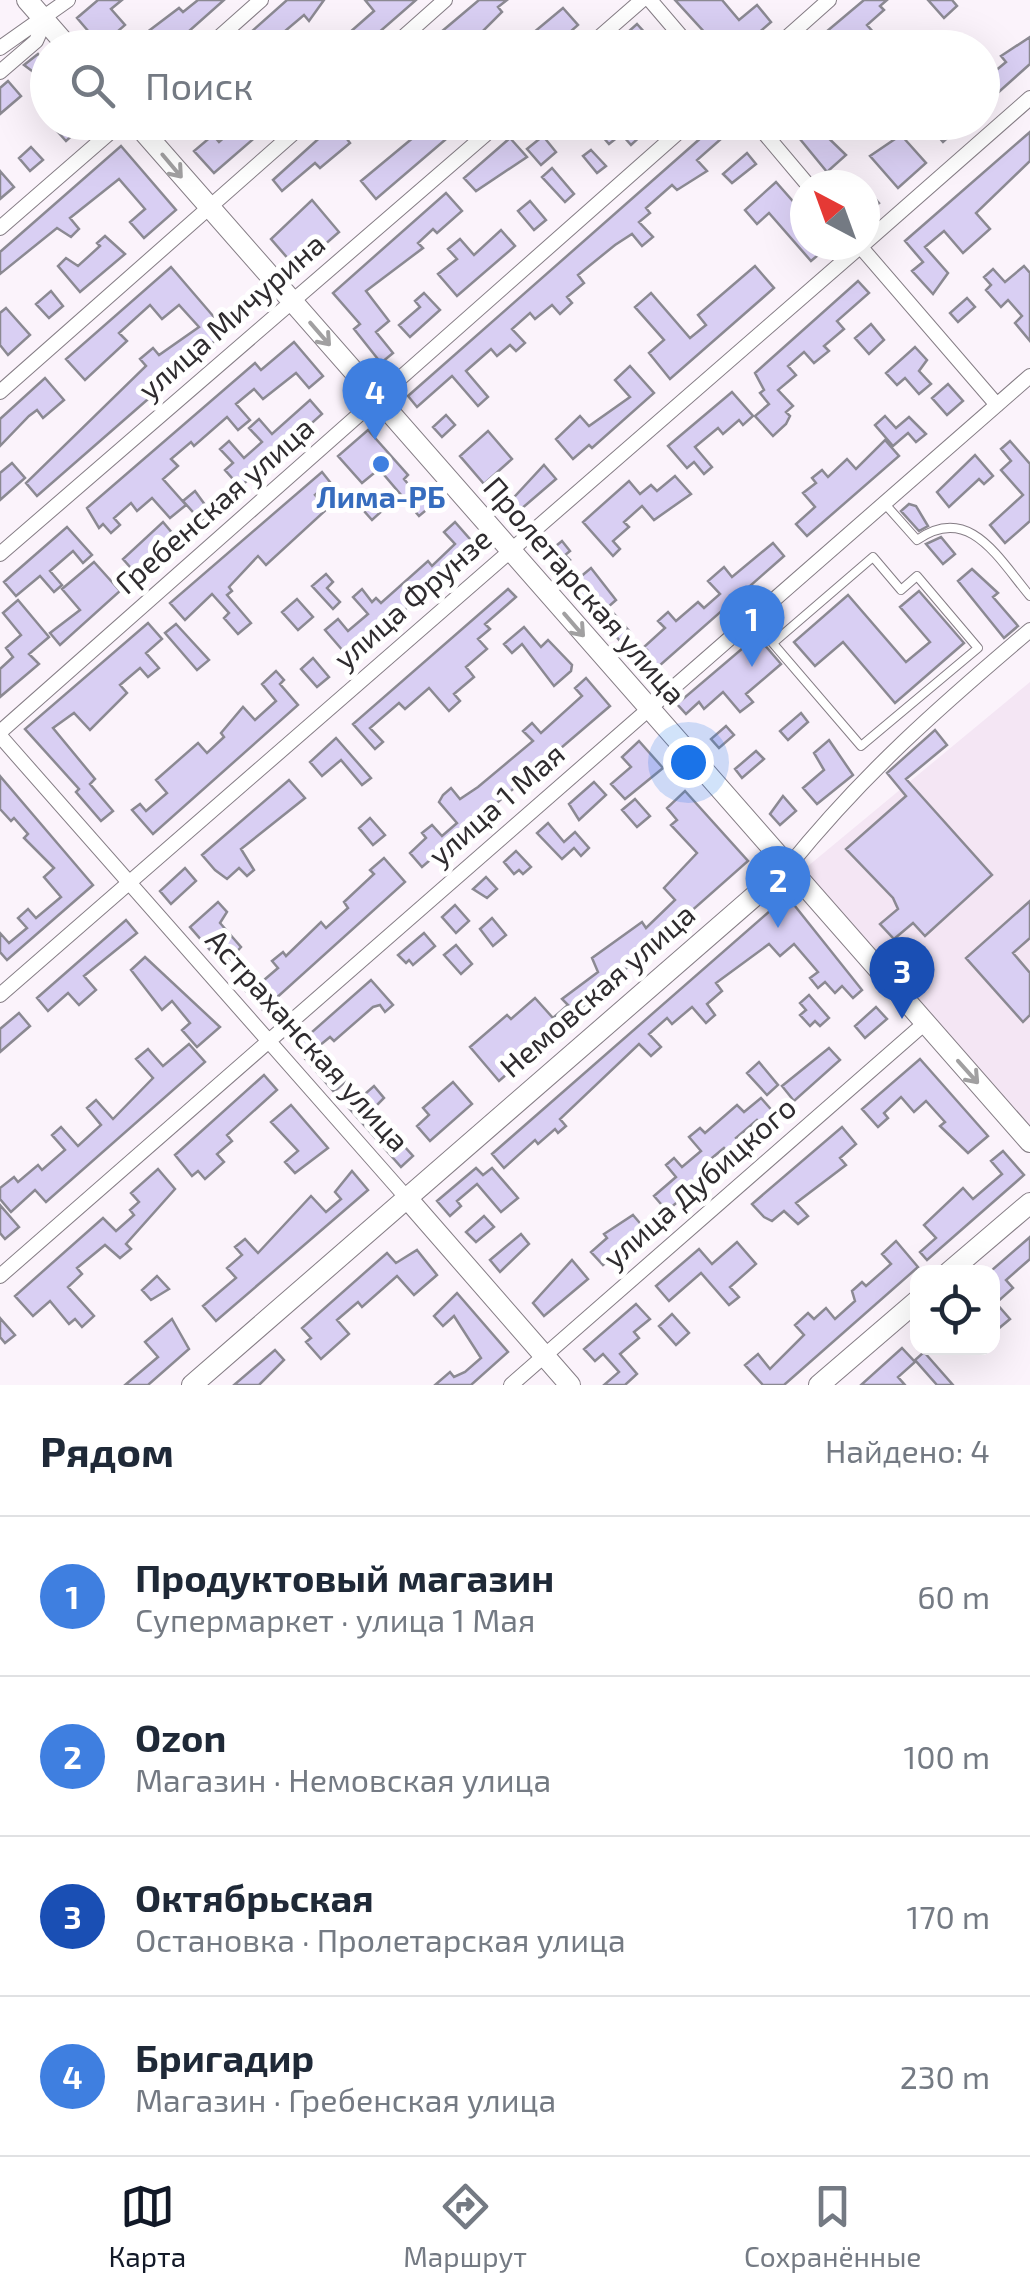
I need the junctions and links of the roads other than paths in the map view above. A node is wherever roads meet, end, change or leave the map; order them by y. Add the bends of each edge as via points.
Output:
1 (26, 0) edge
2 (68, 0) edge
3 (261, 0) edge
4 (445, 0) edge
5 (642, 0) edge
6 (650, 0) edge
7 (828, 0) edge
8 (45, 20) junction
9 (41, 30) edge
10 (54, 30) edge
11 (227, 30) edge
12 (412, 30) edge
13 (608, 30) edge
14 (676, 30) edge
15 (795, 30) edge
16 (30, 46) edge
17 (0, 48) edge
18 (0, 72) edge
19 (1030, 98) edge
20 (1000, 124) edge
21 (101, 140) edge
22 (150, 140) edge
23 (286, 140) edge
24 (479, 140) edge
25 (670, 140) edge
26 (770, 140) edge
27 (982, 140) edge
28 (795, 170) edge
29 (209, 209) junction
30 (0, 228) edge
31 (880, 229) edge
32 (845, 260) edge
33 (875, 260) edge
34 (292, 302) junction
35 (1030, 376) edge
36 (0, 392) edge
37 (378, 400) junction
38 (997, 405) junction
39 (884, 503) junction
40 (510, 552) junction
41 (0, 554) edge
42 (1030, 596) edge
43 (752, 619) junction
44 (1030, 630) edge
45 (773, 643) junction
46 (648, 709) junction
47 (0, 734) edge
48 (788, 867) junction
49 (126, 884) junction
50 (0, 996) edge
51 (925, 1024) junction
52 (270, 1042) junction
53 (1030, 1142) edge
54 (406, 1198) junction
55 (1030, 1202) edge
56 (957, 1265) edge
57 (0, 1276) edge
58 (910, 1307) edge
59 (545, 1355) junction
60 (192, 1385) edge
61 (511, 1385) edge
62 (570, 1385) edge
63 (819, 1385) edge

1 - 8 main road
2 - 8 street
3 - 11 street
4 - 12 street
5 - 13 street
6 - 14 street
7 - 15 street
8 - 9 street
8 - 10 main road
8 - 17 street via 25,26
16 - 18 street
19 - 20 street, улица Фрунзе
21 - 30 street
22 -> 29 main road, Пролетарская улица
23 - 29 street
24 - 34 street, улица Мичурина
25 - 37 street, Гребенская улица
26 - 28 street
27 - 31 street, улица Фрунзе
29 - 34 main road, Пролетарская улица
29 - 36 street
32 - 40 street, улица Фрунзе
33 - 38 street
34 -> 37 main road, Пролетарская улица
34 - 41 street, улица Мичурина
35 - 38 street, улица 1 Мая
37 - 40 main road, Пролетарская улица
37 - 47 street, Гребенская улица
38 - 39 street, улица 1 Мая
39 - 42 lane via 917,540 947,526 977,537
39 - 43 street, улица 1 Мая
40 -> 46 main road, Пролетарская улица
40 - 49 street, улица Фрунзе
43 - 45 lane
43 - 46 street, улица 1 Мая
44 - 48 street, Немовская улица via 908,733
45 - 45 lane via 860,746 978,648 918,576 900,590 873,557
46 - 48 main road, Пролетарская улица
46 - 52 street, улица 1 Мая
47 - 49 street, Астраханская улица
48 - 51 main road, Пролетарская улица
48 - 54 main road, Немовская улица
49 - 50 street, улица Фрунзе
49 - 52 street, Астраханская улица
51 -> 53 main road, Пролетарская улица
51 - 59 street, улица Дубицкого
52 - 54 street, Астраханская улица
52 - 57 street, улица 1 Мая
54 - 59 main road, Астраханская улица
54 - 60 main road, Немовская улица
55 - 56 main road
58 - 63 main road
59 - 61 street, улица Дубицкого
59 - 62 main road, Астраханская улица

